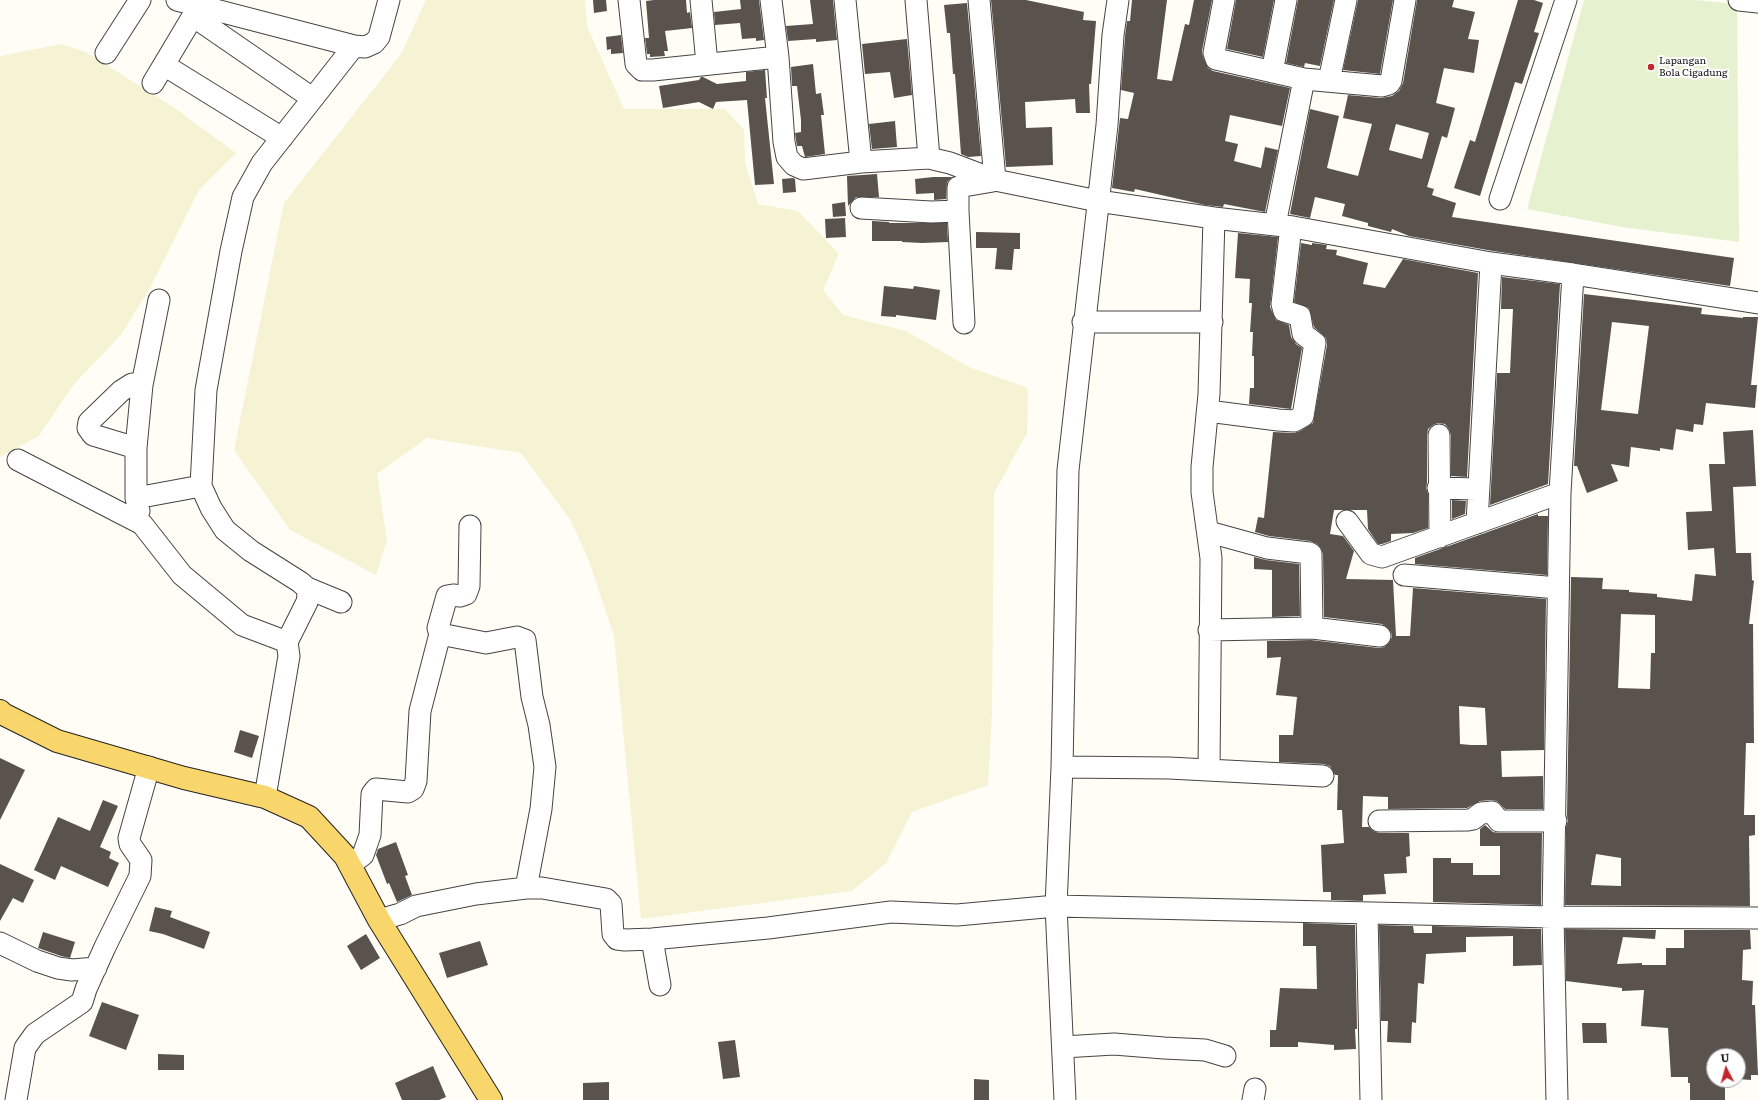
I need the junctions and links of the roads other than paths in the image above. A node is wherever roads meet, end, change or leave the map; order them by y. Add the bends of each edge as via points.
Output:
1 (140, 0) edge
2 (177, 0) edge
3 (389, 0) edge
4 (629, 0) edge
5 (701, 0) edge
6 (772, 0) edge
7 (845, 0) edge
8 (916, 0) edge
9 (979, 0) edge
10 (1118, 0) edge
11 (1224, 0) edge
12 (1286, 0) edge
13 (1346, 0) edge
14 (1405, 0) edge
15 (1566, 0) edge
16 (1739, 0) edge
17 (1758, 2) edge
18 (195, 11) junction
19 (354, 46) junction
20 (106, 53) dead end
21 (778, 57) junction
22 (707, 64) junction
23 (164, 65) junction
24 (1272, 72) junction
25 (1304, 79) junction
26 (1330, 81) junction
27 (153, 83) dead end
28 (312, 98) junction
29 (282, 138) junction
30 (929, 158) junction
31 (861, 162) junction
32 (996, 180) junction
33 (1500, 199) dead end
34 (1098, 201) junction
35 (861, 208) dead end
36 (958, 211) junction
37 (1214, 218) junction
38 (1284, 226) junction
39 (1491, 262) junction
40 (1573, 274) junction
41 (159, 300) dead end
42 (1758, 303) edge
43 (1083, 322) junction
44 (1212, 322) junction
45 (964, 323) dead end
46 (142, 385) junction
47 (1208, 411) junction
48 (1439, 435) dead end
49 (136, 448) junction
50 (18, 460) dead end
51 (201, 486) junction
52 (1438, 488) junction
53 (1477, 489) junction
54 (1560, 493) junction
55 (136, 498) junction
56 (1347, 521) dead end
57 (1477, 523) junction
58 (142, 524) junction
59 (470, 526) dead end
60 (1208, 532) junction
61 (1440, 537) junction
62 (1404, 575) dead end
63 (307, 588) junction
64 (1558, 588) junction
65 (341, 602) dead end
66 (1312, 628) junction
67 (1209, 630) junction
68 (440, 634) junction
69 (1380, 636) dead end
70 (287, 642) junction
71 (0, 711) edge
72 (149, 767) junction
73 (1062, 767) junction
74 (1209, 770) junction
75 (1323, 776) dead end
76 (265, 797) junction
77 (1379, 820) dead end
78 (1556, 821) junction
79 (350, 865) junction
80 (526, 888) junction
81 (1056, 906) junction
82 (1367, 913) junction
83 (1553, 916) junction
84 (1758, 918) edge
85 (379, 920) junction
86 (652, 939) junction
87 (0, 942) edge
88 (96, 968) junction
89 (660, 985) dead end
90 (1063, 1047) junction
91 (1225, 1056) dead end
92 (16, 1100) edge
93 (491, 1100) edge
94 (1065, 1100) edge
95 (1371, 1100) edge
96 (1557, 1100) edge

1 - 20 street
2 - 18 street
3 - 19 street via 379,37 365,47
4 - 22 street via 636,64 642,70
5 - 22 street
6 - 21 street
7 - 31 street
8 - 30 street
9 - 32 street
10 - 34 street
11 - 24 street via 1214,53 1216,59
12 - 24 street
13 - 26 street
14 - 26 street via 1389,84 1382,86
15 - 33 street
16 - 17 street
18 - 19 street
18 - 23 street
18 - 28 street
19 - 28 street
21 - 22 street
21 - 31 street via 786,157 794,166 804,169
23 - 27 street
23 - 29 street
24 - 25 street
25 - 26 street
25 - 38 street
28 - 29 street
29 - 51 street via 262,163 243,197 240,208 206,390
30 - 31 street
30 - 32 street
32 - 34 street
32 - 36 street via 958,187
34 - 37 street
34 - 43 street
35 - 36 street
36 - 45 street
37 - 38 street
37 - 44 street
38 - 39 street
38 - 47 street via 1290,235 1282,304 1284,311 1300,316 1303,334 1315,342 1304,416 1294,421
39 - 40 street
39 - 53 street
40 - 42 street
40 - 54 street
41 - 46 street
43 - 44 street
43 - 73 street via 1068,470
44 - 47 street
46 - 49 street
46 - 49 street via 132,384 121,391 89,422 88,428 93,435
47 - 60 street via 1202,467 1202,492
48 - 52 street
49 - 55 street
50 - 58 street
51 - 55 street
51 - 63 street via 225,530 252,552
52 - 53 street
52 - 61 street
53 - 57 street
54 - 57 street
54 - 64 street
55 - 58 street
56 - 61 street via 1371,554 1376,557 1390,556
57 - 61 street
58 - 70 street via 182,575 242,625
59 - 68 street via 469,586 466,594 447,596 438,628
60 - 66 street via 1267,548 1311,554
60 - 67 street via 1211,558
62 - 64 street
63 - 65 street
63 - 70 street via 307,602
64 - 78 street
66 - 67 street
66 - 69 street
67 - 74 street
68 - 79 street via 420,711 416,781 413,789 408,792 376,789 372,794 370,835 363,855
68 - 80 street via 486,643 517,637 525,640 532,698 540,725 545,767 541,809
70 - 76 street via 289,656
71 - 72 main road via 57,741
72 - 76 main road
72 - 88 street via 129,838 132,849 141,860 140,876
73 - 74 street
73 - 81 street
74 - 75 street
76 - 79 main road via 308,817 345,856
77 - 78 street via 1468,820 1481,813 1492,812 1499,821
78 - 83 street
79 - 85 main road
80 - 85 street via 476,894 416,906
80 - 86 street via 542,888 606,899 611,904 613,934 617,939
81 - 82 street
81 - 86 street via 957,915 890,912 768,928
81 - 90 street
82 - 83 street
82 - 95 street
83 - 84 street
83 - 96 street
85 - 93 main road
86 - 89 street
87 - 88 street via 58,968
88 - 92 street via 84,995 35,1034 25,1048
90 - 91 street via 1114,1044 1205,1050
90 - 94 street

